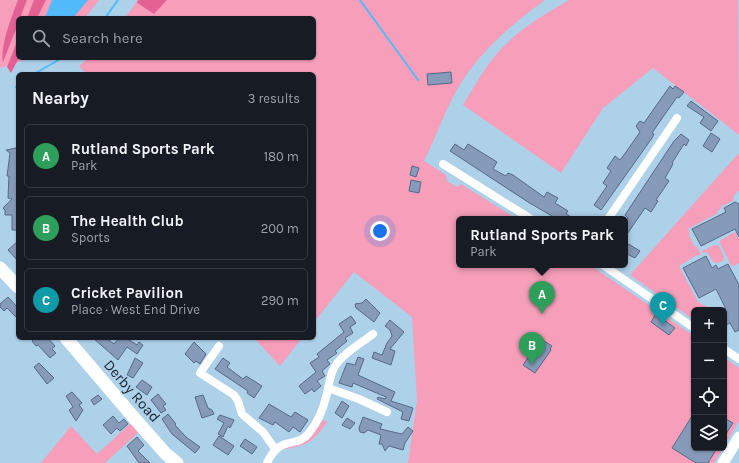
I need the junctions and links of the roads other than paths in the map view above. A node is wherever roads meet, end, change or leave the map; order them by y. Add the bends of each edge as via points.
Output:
1 (677, 118) dead end
2 (443, 164) dead end
3 (526, 216) edge
4 (610, 216) edge
5 (0, 268) edge
6 (607, 268) edge
7 (16, 285) edge
8 (691, 326) edge
9 (373, 334) dead end
10 (68, 340) edge
11 (219, 346) dead end
12 (727, 351) edge
13 (739, 359) edge
14 (328, 388) junction
15 (387, 412) dead end
16 (739, 437) edge
17 (275, 449) junction
18 (177, 463) edge
19 (267, 463) edge
20 (723, 463) edge

1 - 4 street
2 - 3 street via 456,177
5 - 7 main road
6 - 8 street
9 - 14 street via 362,338 335,365
10 - 18 main road, Derby Road via 166,454
11 - 17 street via 200,373 234,395 242,414 263,432
12 - 13 street
14 - 15 street via 368,407
14 - 17 street via 320,415 305,438
16 - 20 main road
17 - 19 street

